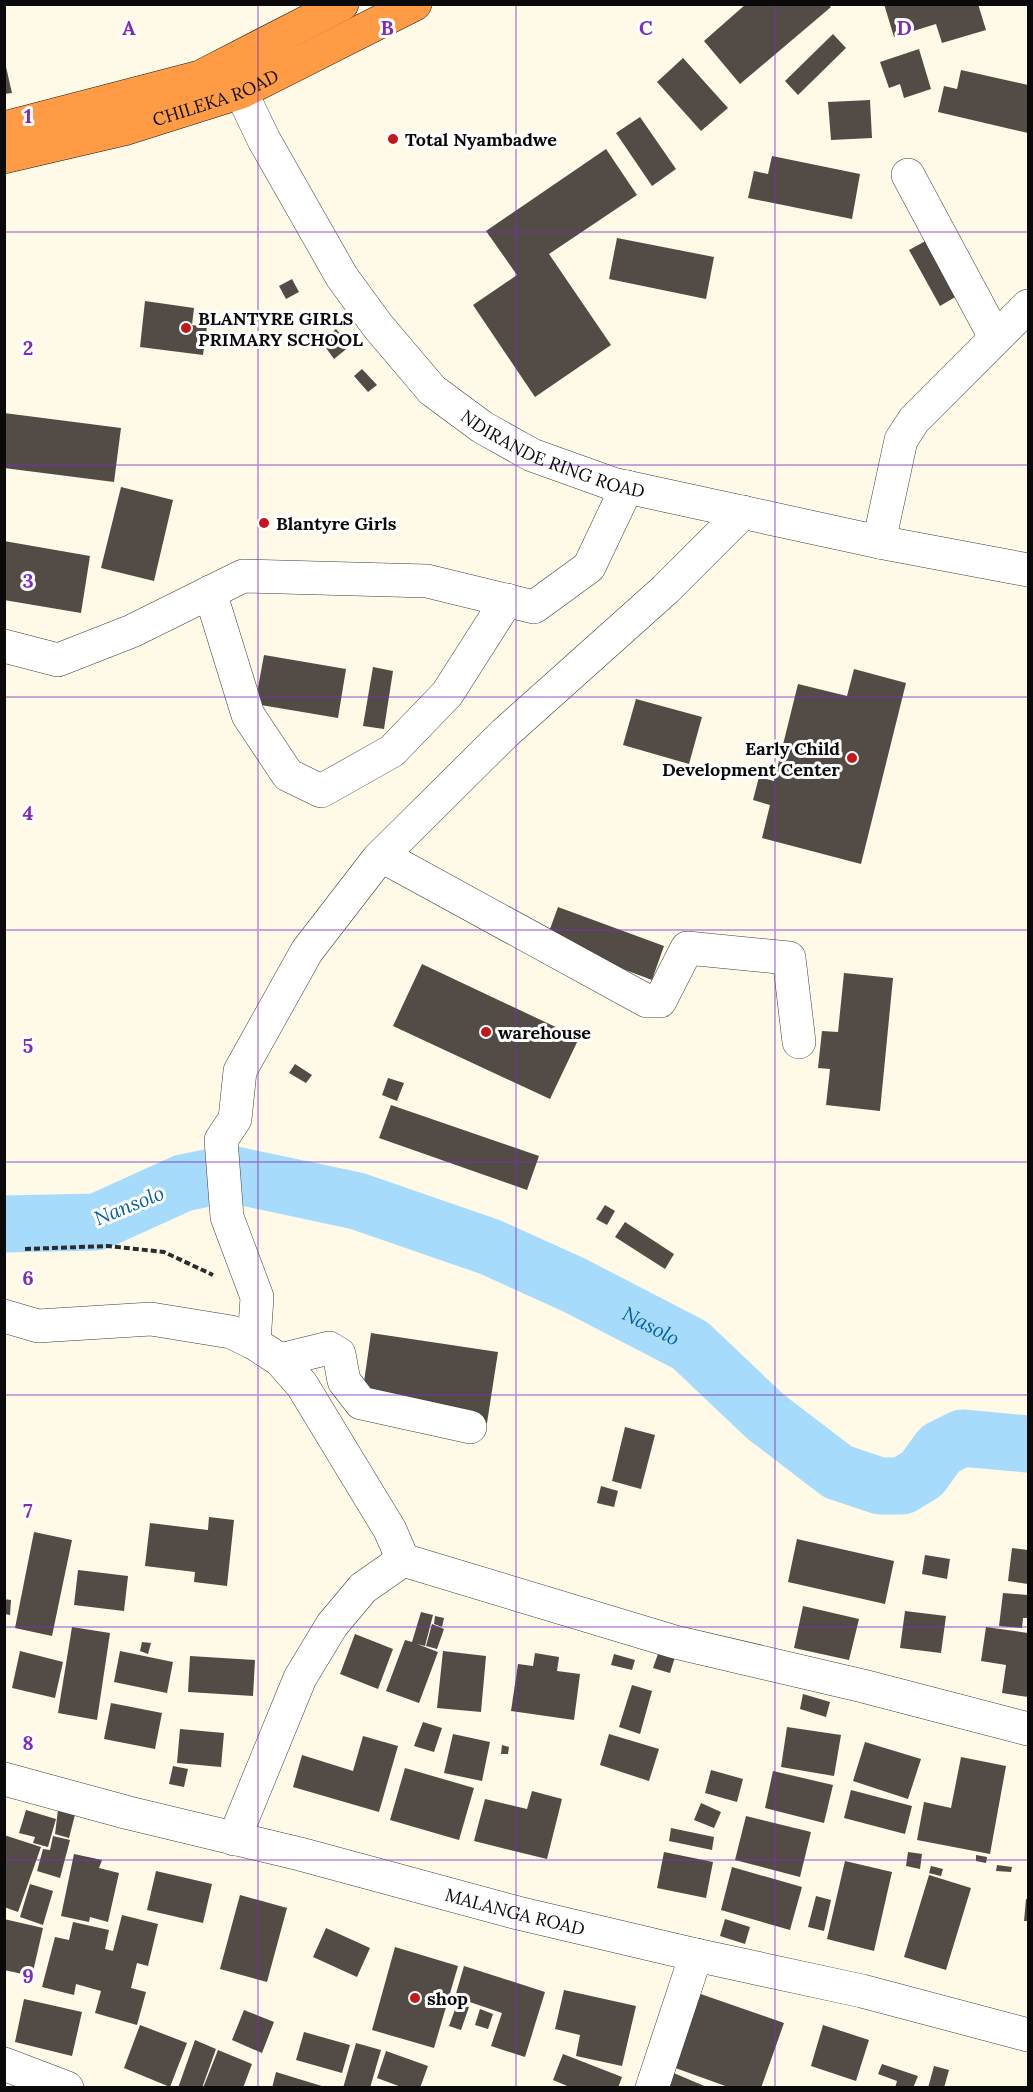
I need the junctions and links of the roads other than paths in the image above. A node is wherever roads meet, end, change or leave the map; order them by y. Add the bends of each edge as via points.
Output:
1 (342, 4) edge
2 (415, 4) edge
3 (241, 92) junction
4 (4, 128) edge
5 (4, 158) edge
6 (908, 175) dead end
7 (1029, 306) edge
8 (996, 338) junction
9 (627, 487) junction
10 (742, 512) junction
11 (879, 542) junction
12 (1029, 570) edge
13 (210, 592) junction
14 (507, 600) junction
15 (4, 646) edge
16 (382, 856) junction
17 (799, 1042) dead end
18 (4, 1316) edge
19 (267, 1352) junction
20 (470, 1427) dead end
21 (403, 1560) junction
22 (1029, 1729) edge
23 (4, 1779) edge
24 (234, 1839) junction
25 (696, 1955) junction
26 (1029, 2036) edge
27 (4, 2064) edge
28 (67, 2088) edge
29 (652, 2088) edge

1 - 4 highway, CHILEKA ROAD via 200,77
2 - 3 highway, CHILEKA ROAD
3 - 5 highway, CHILEKA ROAD via 124,129
3 - 9 street, NDIRANDE RING ROAD via 342,277 432,390 482,427 532,455
6 - 8 street
7 - 8 street
8 - 11 street via 914,420 902,440
9 - 10 street, NDIRANDE RING ROAD
9 - 14 street via 589,567 534,607
10 - 11 street, NDIRANDE RING ROAD
10 - 16 street via 666,588 505,733
11 - 12 street, NDIRANDE RING ROAD
13 - 14 street via 243,576 255,576 427,581
13 - 14 street via 248,714 288,775 321,791 392,751 447,694
13 - 15 street via 58,660
16 - 17 street via 647,1001 660,1001 687,948 789,958
16 - 19 street via 307,951 240,1071 235,1119 221,1140 227,1217 257,1297
18 - 19 street via 38,1326 151,1319 231,1332
19 - 20 street via 329,1348 339,1354 344,1381 361,1403
19 - 21 street via 302,1385 390,1530
21 - 22 street via 675,1642
21 - 24 street via 363,1588 332,1625 300,1678
23 - 24 street, MALANGA ROAD
24 - 25 street, MALANGA ROAD
25 - 26 street, MALANGA ROAD via 828,1983
25 - 29 street
27 - 28 street

